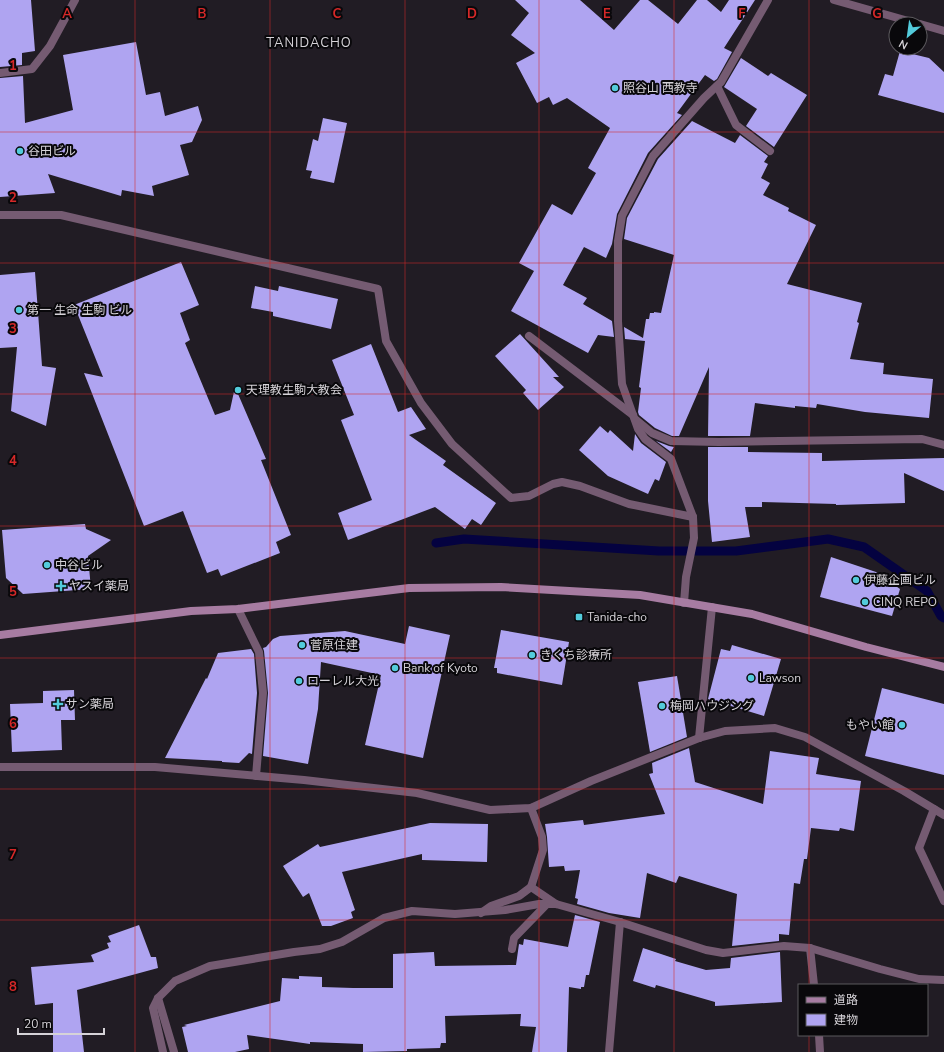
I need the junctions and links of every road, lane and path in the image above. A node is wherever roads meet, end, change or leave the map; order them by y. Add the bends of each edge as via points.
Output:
1 (75, 0) edge
2 (768, 0) edge
3 (834, 0) edge
4 (891, 16) edge
5 (928, 26) edge
6 (944, 31) edge
7 (0, 73) edge
8 (717, 86) junction
9 (770, 151) dead end
10 (0, 215) edge
11 (529, 336) dead end
12 (634, 417) junction
13 (944, 445) edge
14 (694, 517) junction
15 (684, 603) junction
16 (712, 607) junction
17 (238, 610) junction
18 (0, 635) edge
19 (944, 667) edge
20 (699, 738) junction
21 (0, 767) edge
22 (256, 776) junction
23 (531, 808) junction
24 (934, 809) junction
25 (944, 815) edge
26 (531, 887) junction
27 (944, 901) edge
28 (547, 904) junction
29 (556, 904) junction
30 (481, 913) junction
31 (620, 922) junction
32 (810, 948) junction
33 (512, 949) dead end
34 (944, 980) edge
35 (814, 984) edge
36 (158, 998) junction
37 (819, 1036) edge
38 (163, 1052) edge
39 (174, 1052) edge
40 (609, 1052) edge
41 (820, 1052) edge

1 - 7 street via 50,46 32,69
2 - 8 street
3 - 4 street
5 - 6 street
8 - 9 street via 736,125
8 - 12 street via 653,156 622,216 618,241 619,337 622,384
10 - 14 street via 61,215 378,289 386,341 421,403 452,444 511,498 529,496 562,482 629,504
11 - 12 street
12 - 13 street via 652,433 671,441 922,439
12 - 14 street via 645,439 671,459
14 - 15 street via 694,538
15 - 16 street
15 - 17 street via 640,595 509,587 409,588
16 - 19 street via 752,614
16 - 20 street
17 - 18 street via 191,612
17 - 22 street via 259,652 263,692
20 - 23 street via 591,780
20 - 24 street via 725,731 775,728 805,737
21 - 22 street via 156,767
22 - 23 street via 417,794 490,810
23 - 26 street via 542,837 543,850
24 - 25 street
24 - 27 street via 919,848
26 - 29 street
26 - 30 street via 519,896 491,906
28 - 29 street
28 - 30 street
28 - 33 street via 514,938
29 - 31 street
30 - 36 street via 405,912 384,918 342,942 320,949 210,966 175,980
31 - 32 street via 723,953 784,946
31 - 40 street
32 - 34 street via 880,970 919,979
32 - 35 street
36 - 38 street via 153,1008
36 - 39 street
37 - 41 street

